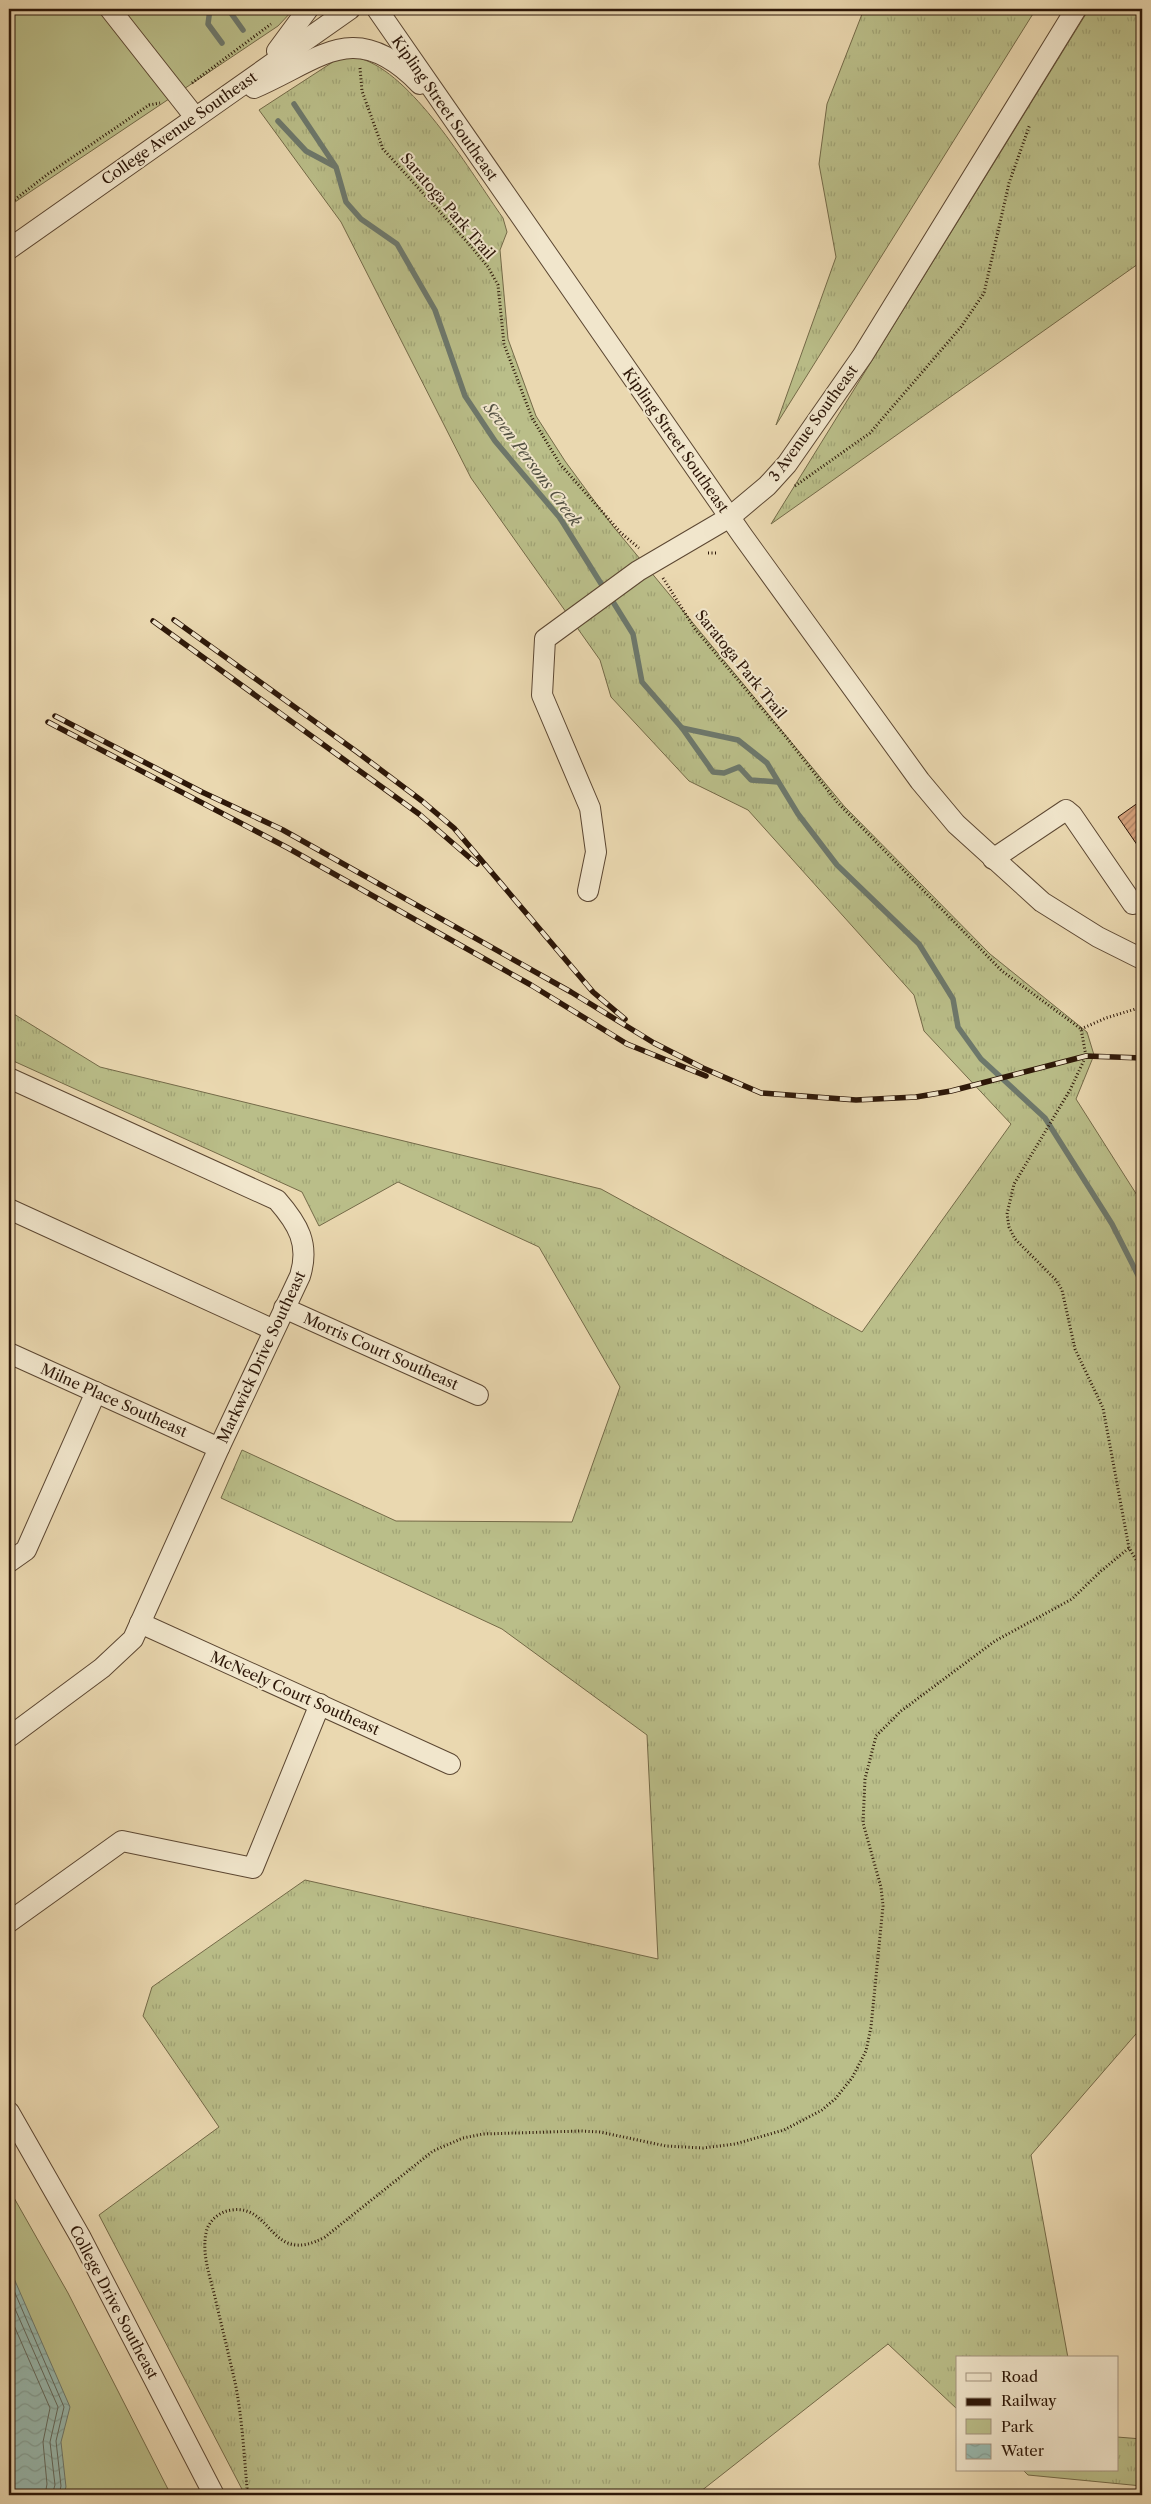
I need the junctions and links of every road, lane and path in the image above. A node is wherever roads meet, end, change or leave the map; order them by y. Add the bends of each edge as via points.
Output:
1 (110, 9) edge
2 (308, 9) edge
3 (350, 9) edge
4 (376, 9) edge
5 (1076, 9) edge
6 (277, 20) dead end
7 (358, 47) junction
8 (260, 72) junction
9 (177, 94) junction
10 (212, 105) junction
11 (448, 112) junction
12 (195, 117) junction
13 (1030, 122) dead end
14 (9, 204) edge
15 (9, 249) edge
16 (792, 488) dead end
17 (730, 517) junction
18 (646, 567) junction
19 (993, 859) junction
20 (588, 891) dead end
21 (1133, 904) dead end
22 (1142, 959) edge
23 (1142, 1007) edge
24 (1081, 1028) junction
25 (9, 1078) edge
26 (9, 1209) edge
27 (284, 1308) junction
28 (274, 1330) junction
29 (9, 1353) edge
30 (96, 1392) junction
31 (478, 1395) dead end
32 (219, 1448) junction
33 (1129, 1548) junction
34 (9, 1562) edge
35 (1142, 1570) edge
36 (140, 1623) junction
37 (320, 1704) junction
38 (9, 1738) edge
39 (450, 1764) dead end
40 (9, 1922) edge
41 (9, 2112) edge
42 (214, 2495) edge
43 (244, 2495) edge

1 - 9 street
2 - 8 street
3 - 8 street, College Avenue Southeast
4 - 11 street, Kipling Street Southeast
5 - 17 street, 3 Avenue Southeast via 862,355 787,464
6 - 9 path
7 - 10 street via 335,50
7 - 11 street via 372,50 410,73
7 - 18 path, Saratoga Park Trail via 362,91 383,150 488,267 498,285 504,344 532,418 560,464 635,544
8 - 10 street, College Avenue Southeast
9 - 12 street
9 - 14 path via 150,105
10 - 12 street, College Avenue Southeast
11 - 17 street, Kipling Street Southeast
12 - 15 street, College Avenue Southeast
13 - 16 path via 1009,183 984,293 961,327 870,433
17 - 18 street, 3 Avenue Southeast
17 - 19 street, Kipling Street Southeast via 920,781 956,824
18 - 20 street, 3 Avenue Southeast via 545,639 542,695 590,808 596,852
18 - 24 path, Saratoga Park Trail via 837,802 1002,971
19 - 21 street via 1066,810
19 - 22 street, Kipling Street Southeast via 1042,902 1098,938
23 - 24 path
24 - 33 path via 1086,1056 1070,1090 1014,1184 1007,1214 1015,1238 1062,1290 1075,1349 1105,1412
25 - 27 street, Markwick Drive Southeast via 277,1200 295,1223 304,1245 305,1259
26 - 28 street
27 - 28 street, Markwick Drive Southeast
27 - 31 street, Morris Court Southeast
28 - 32 street, Markwick Drive Southeast
29 - 30 street, Milne Place Southeast
30 - 32 street, Milne Place Southeast
30 - 34 street via 26,1550
32 - 36 street, Markwick Drive Southeast
33 - 35 path
33 - 43 path via 1072,1599 995,1641 901,1711 876,1736 868,1762 863,1799 864,1823 883,1906 876,1989 866,2052 852,2078 822,2110 796,2125 735,2144 684,2149 581,2130 483,2134 433,2151 325,2237 300,2247 282,2239 252,2213 240,2209 220,2214 211,2221 206,2230 205,2257 242,2422 247,2488
36 - 37 street, McNeely Court Southeast
36 - 38 street, Markwick Drive Southeast via 124,1650
37 - 39 street, McNeely Court Southeast
37 - 40 street via 253,1868 122,1841
41 - 42 street, College Drive Southeast via 81,2238

